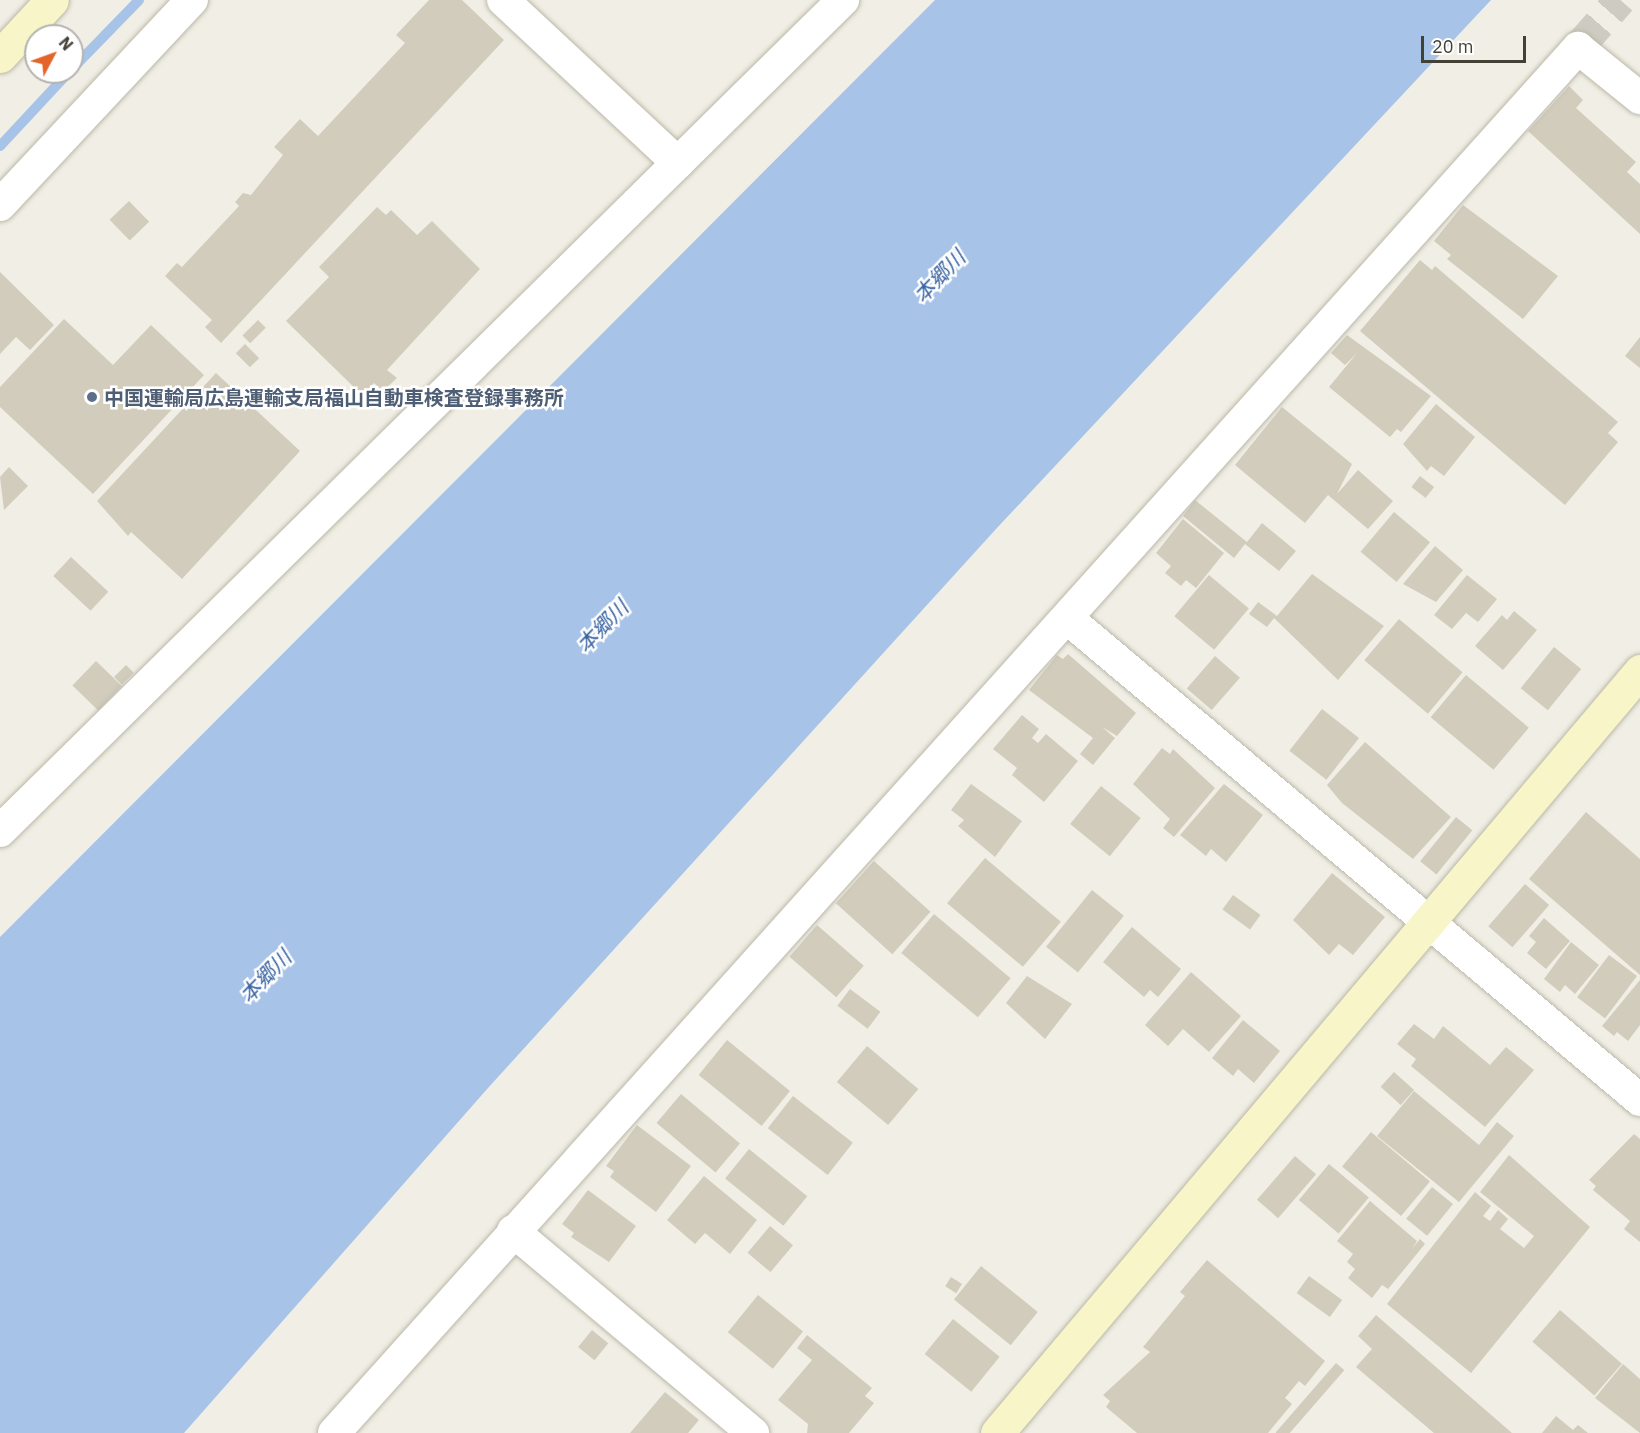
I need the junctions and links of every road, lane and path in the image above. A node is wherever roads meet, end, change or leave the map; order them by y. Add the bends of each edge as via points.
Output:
1 (52, 0) edge
2 (192, 0) edge
3 (503, 0) edge
4 (843, 0) edge
5 (0, 56) edge
6 (1640, 98) edge
7 (678, 163) junction
8 (0, 205) edge
9 (1067, 618) junction
10 (1640, 671) edge
11 (0, 831) edge
12 (1428, 920) junction
13 (1640, 1100) edge
14 (513, 1231) junction
15 (334, 1433) edge
16 (753, 1433) edge
17 (997, 1433) edge

1 - 5 street
2 - 8 street
3 - 7 street
4 - 7 street
6 - 9 street via 1578,48
7 - 11 street
9 - 12 street
9 - 14 street
10 - 12 street
12 - 13 street
12 - 17 street
14 - 15 street
14 - 16 street

